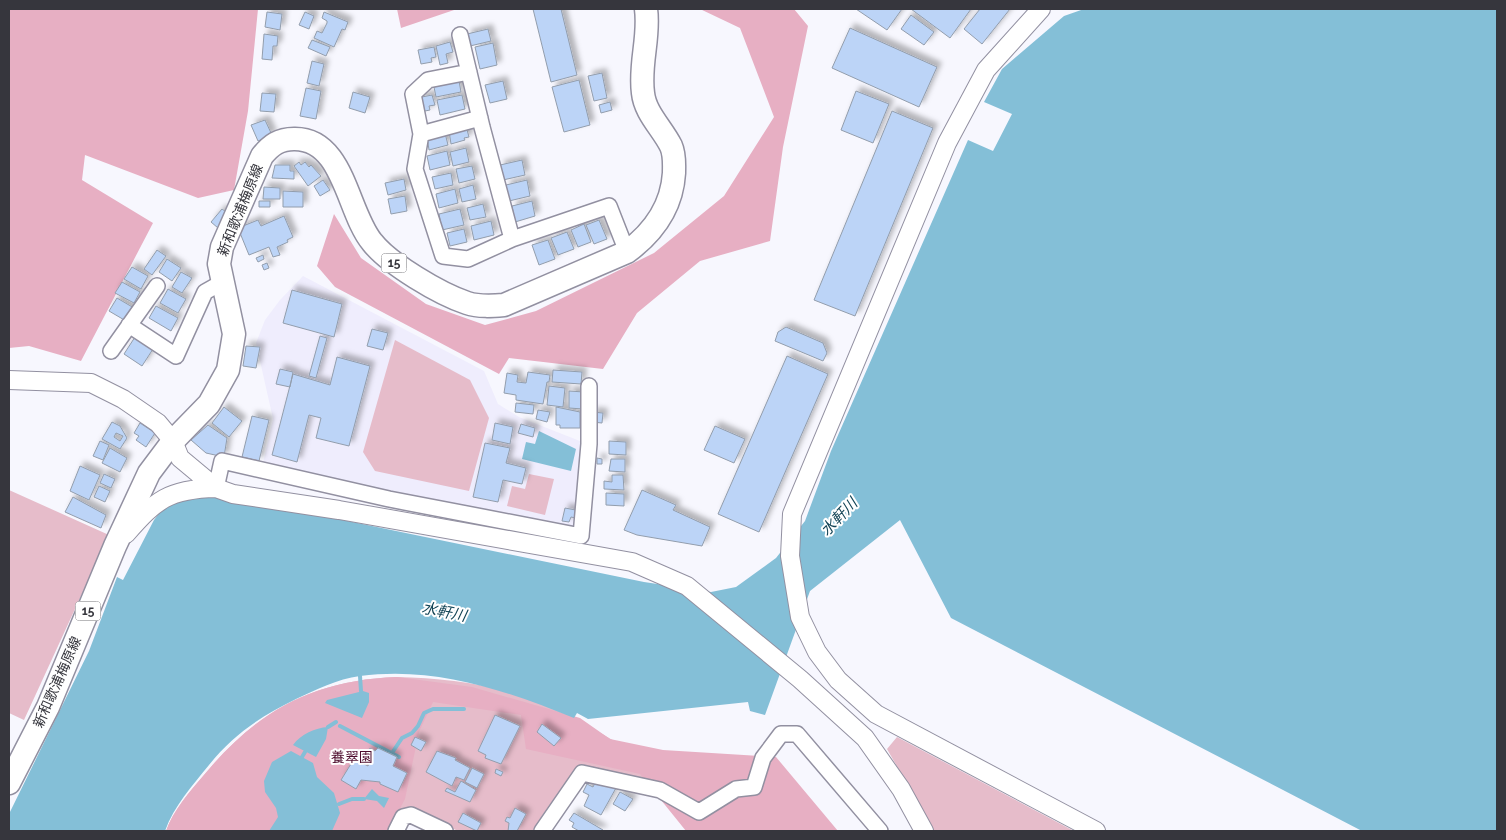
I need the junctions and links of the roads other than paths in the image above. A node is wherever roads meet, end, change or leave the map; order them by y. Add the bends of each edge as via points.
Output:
1 (646, 9) edge
2 (1041, 9) edge
3 (460, 35) dead end
4 (469, 72) junction
5 (480, 118) junction
6 (421, 134) junction
7 (512, 240) junction
8 (626, 252) junction
9 (221, 283) junction
10 (157, 286) dead end
11 (129, 325) junction
12 (111, 350) dead end
13 (9, 380) edge
14 (589, 386) dead end
15 (173, 441) junction
16 (343, 486) junction
17 (216, 488) junction
18 (339, 510) junction
19 (115, 546) junction
20 (9, 783) edge
21 (396, 831) edge
22 (445, 831) edge
23 (542, 831) edge
24 (880, 831) edge
25 (924, 831) edge
26 (1096, 831) edge

1 - 8 main road, 新和歌浦梅原線 / 15 via 648,25 641,72 643,95 647,110 672,148 674,178 663,214 642,240
2 - 26 street via 986,70 947,143 792,514 790,556 800,617 817,652 838,680 876,714
3 - 4 street
4 - 5 street
4 - 6 street via 428,80 413,94
5 - 6 street
5 - 7 street
6 - 7 street via 415,169 443,256 468,259
7 - 8 street via 609,206
8 - 9 main road, 新和歌浦梅原線 / 15 via 504,305 467,302 386,258 364,232 333,161 310,143 288,139 268,147 258,163 222,247 219,264
9 - 11 street via 205,292 176,356
9 - 15 main road, 新和歌浦梅原線 / 15 via 234,334 228,370 209,404
10 - 11 street
11 - 12 street
13 - 15 street via 91,383 158,422
14 - 16 street via 589,444 581,536
15 - 17 street via 180,458
15 - 19 main road, 新和歌浦梅原線 / 15 via 149,473
16 - 17 street via 222,461
16 - 18 street
17 - 18 street via 233,494
17 - 19 street via 173,493 151,506
18 - 25 street via 632,562 687,586 800,679 865,738 901,789
19 - 20 main road, 新和歌浦梅原線 / 15 via 48,707
21 - 22 street via 403,817 411,815
23 - 24 street via 582,773 660,790 699,812 736,789 754,787 763,758 780,734 797,734

